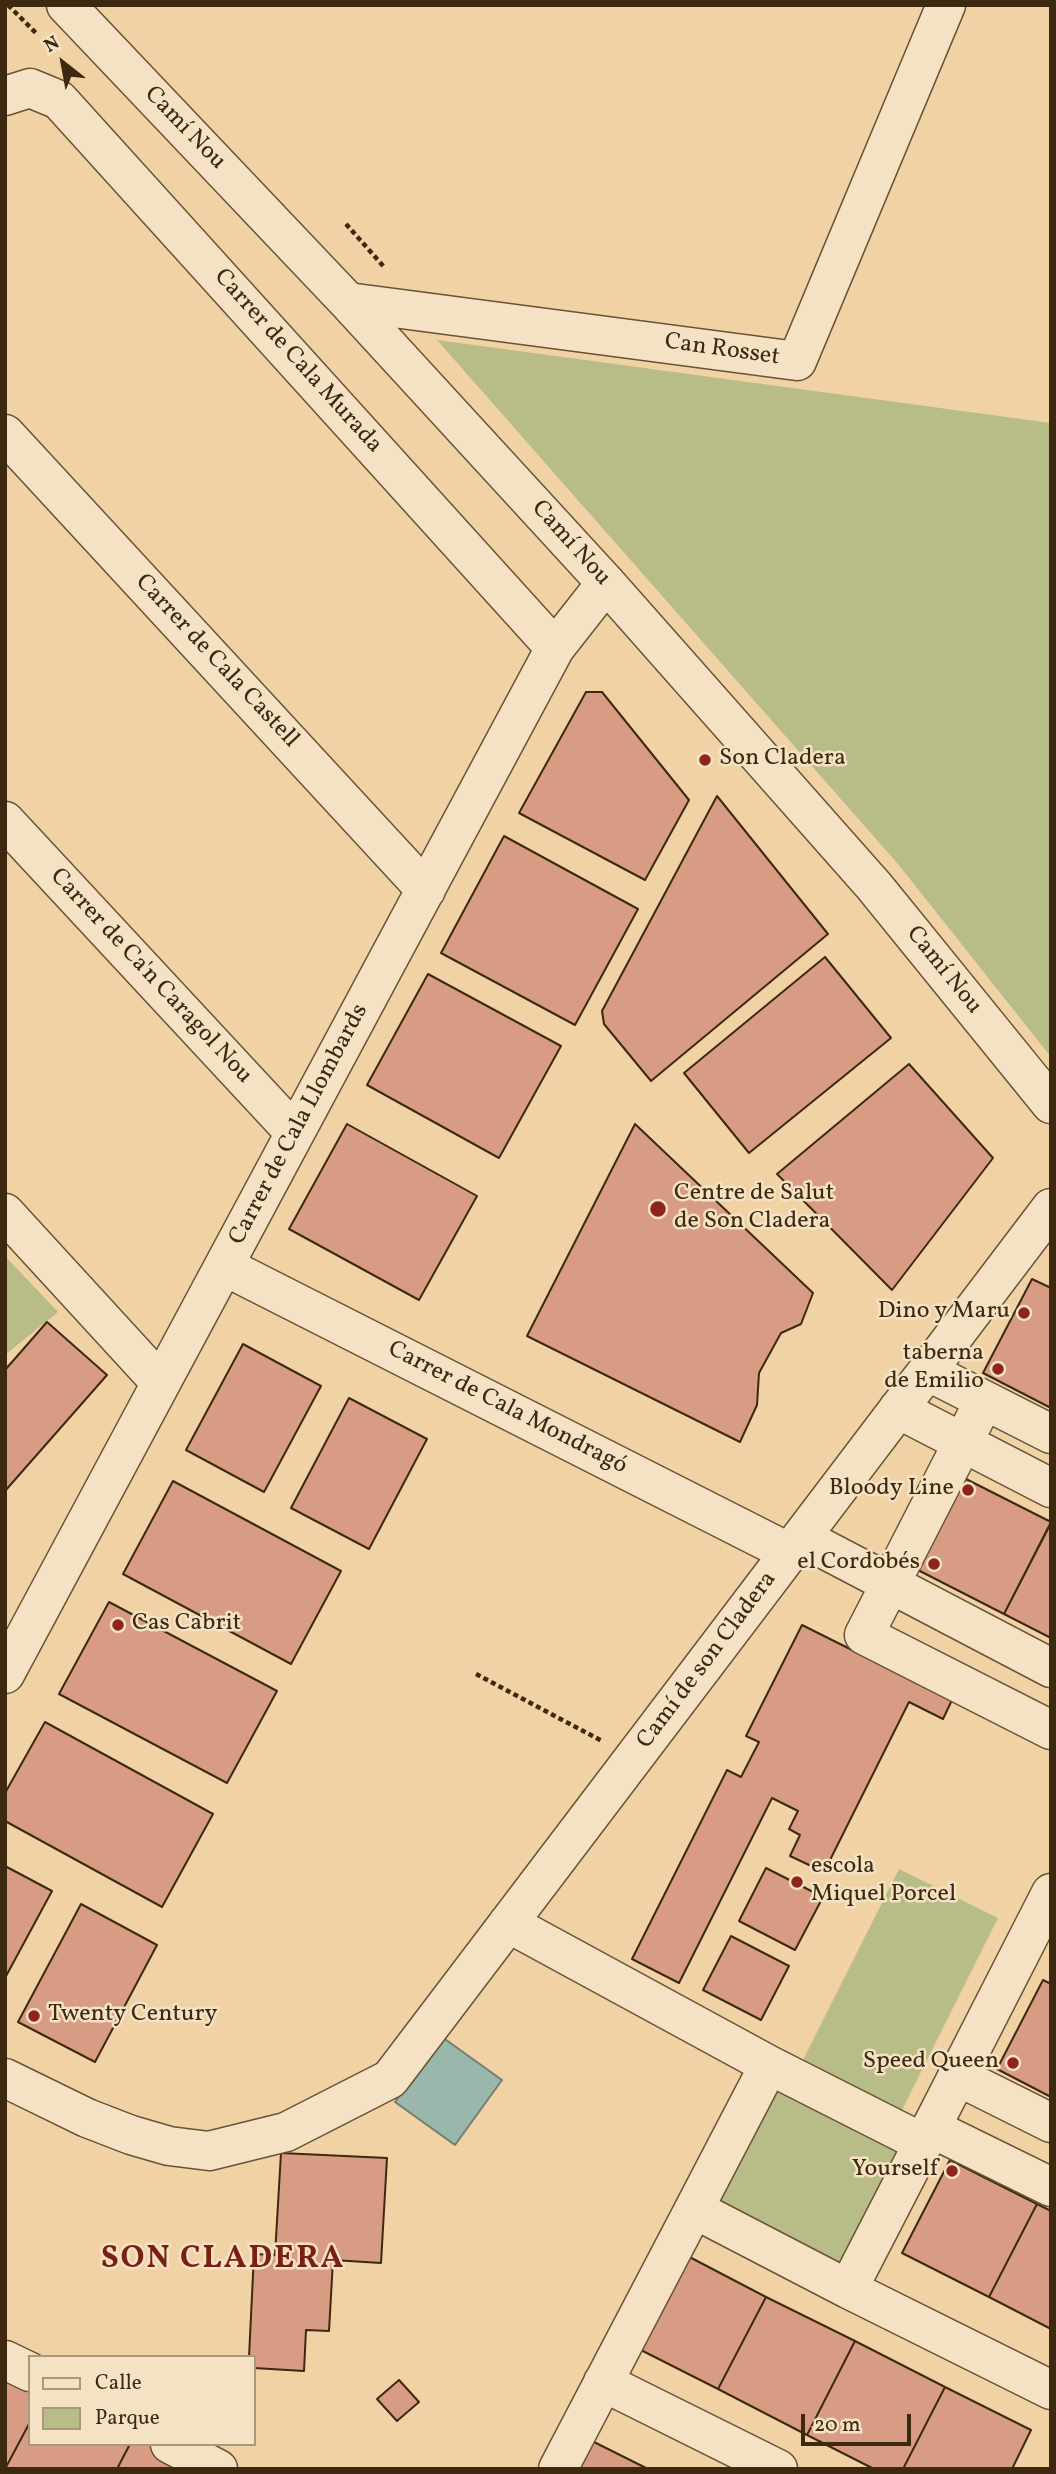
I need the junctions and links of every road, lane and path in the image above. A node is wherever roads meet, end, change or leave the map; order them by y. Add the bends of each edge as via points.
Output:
1 (66, 5) edge
2 (946, 5) edge
3 (18, 92) edge
4 (348, 302) junction
5 (5, 434) edge
6 (606, 583) junction
7 (555, 648) junction
8 (5, 821) edge
9 (426, 890) junction
10 (1051, 1104) edge
11 (295, 1133) junction
12 (1051, 1208) edge
13 (5, 1213) edge
14 (224, 1266) junction
15 (927, 1371) junction
16 (159, 1381) junction
17 (984, 1401) junction
18 (898, 1409) junction
19 (1051, 1434) edge
20 (964, 1443) junction
21 (1051, 1488) edge
22 (796, 1545) junction
23 (890, 1585) junction
24 (1051, 1668) edge
25 (5, 1674) edge
26 (476, 1674) dead end
27 (1051, 1730) edge
28 (634, 1758) junction
29 (1051, 1893) edge
30 (508, 1923) junction
31 (769, 2065) junction
32 (957, 2076) junction
33 (5, 2078) edge
34 (1051, 2123) edge
35 (927, 2136) junction
36 (1051, 2187) edge
37 (694, 2209) junction
38 (848, 2288) junction
39 (5, 2360) edge
40 (28, 2371) edge
41 (603, 2382) junction
42 (1051, 2390) edge
43 (174, 2446) edge
44 (218, 2469) edge
45 (558, 2469) edge
46 (778, 2469) edge

1 - 4 street, Camí Nou
2 - 4 street, Can Rosset via 797,361
3 - 7 street, Carrer de Cala Murada via 59,100
4 - 6 street, Camí Nou
5 - 9 street, Carrer de Cala Castell
6 - 7 street, Carrer de Cala Llombards
6 - 10 street, Camí Nou via 874,886
7 - 9 street, Carrer de Cala Llombards
8 - 11 street, Carrer de Ca'n Caragol Nou
9 - 11 street, Carrer de Cala Llombards
11 - 14 street, Carrer de Cala Llombards
12 - 15 street, Camí de son Cladera
13 - 16 street
14 - 16 street, Carrer de Cala Llombards
14 - 22 street, Carrer de Cala Mondragó
15 - 17 street
15 - 18 street, Camí de son Cladera
16 - 25 street, Carrer de Cala Llombards
17 - 19 street
17 - 20 street
18 - 20 street
18 - 22 street, Camí de son Cladera
20 - 21 street
20 - 23 street
22 - 23 street, Carrer de Cala Mondragó
22 - 28 street, Camí de son Cladera
23 - 24 street, Carrer de Cala Mondragó
23 - 27 street via 864,1635
26 - 28 path
28 - 30 street, Camí de son Cladera
29 - 32 street
30 - 31 street
30 - 33 street, Camí de son Cladera via 390,2079 286,2132 209,2151 188,2150 87,2118
31 - 35 street
31 - 37 street
32 - 34 street
32 - 35 street
35 - 36 street
35 - 38 street
37 - 38 street
37 - 41 street
38 - 42 street
39 - 40 street
41 - 45 street
41 - 46 street
43 - 44 street

